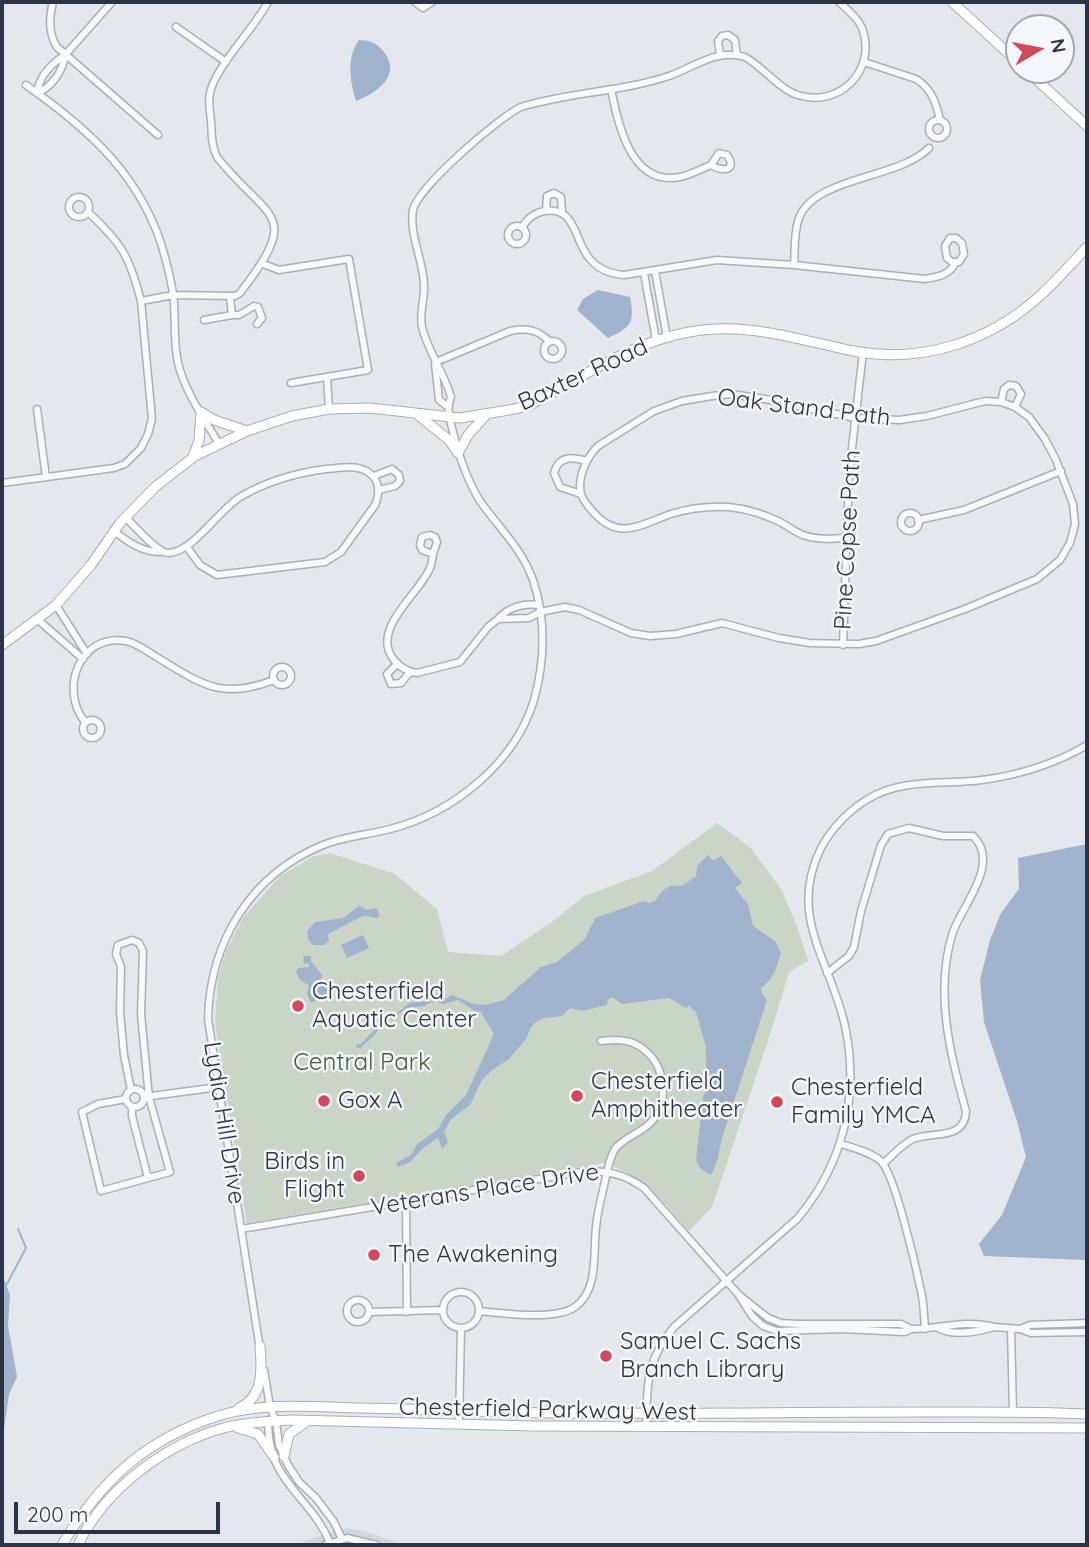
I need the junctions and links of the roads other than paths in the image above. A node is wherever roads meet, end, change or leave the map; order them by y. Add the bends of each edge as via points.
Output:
1 (53, 2) edge
2 (112, 2) edge
3 (268, 2) edge
4 (415, 2) edge
5 (432, 2) edge
6 (839, 2) edge
7 (952, 2) edge
8 (176, 27) dead end
9 (1005, 51) edge
10 (720, 54) junction
11 (65, 55) junction
12 (737, 55) junction
13 (226, 62) junction
14 (864, 62) junction
15 (1041, 84) edge
16 (26, 85) dead end
17 (611, 89) junction
18 (37, 93) junction
19 (940, 120) junction
20 (1087, 126) edge
21 (158, 135) dead end
22 (932, 144) junction
23 (711, 165) dead end
24 (546, 211) junction
25 (88, 212) dead end
26 (562, 213) junction
27 (522, 227) dead end
28 (1087, 247) edge
29 (955, 263) dead end
30 (263, 264) junction
31 (794, 265) junction
32 (655, 271) junction
33 (644, 273) junction
34 (173, 295) junction
35 (230, 297) junction
36 (141, 300) junction
37 (232, 315) junction
38 (204, 320) dead end
39 (257, 324) dead end
40 (667, 338) junction
41 (656, 340) junction
42 (550, 341) dead end
43 (863, 352) junction
44 (436, 362) junction
45 (327, 377) junction
46 (291, 383) dead end
47 (1001, 402) junction
48 (1015, 407) junction
49 (37, 409) dead end
50 (329, 410) junction
51 (201, 412) junction
52 (418, 415) junction
53 (486, 415) junction
54 (450, 418) junction
55 (855, 418) junction
56 (247, 431) junction
57 (219, 444) junction
58 (458, 453) junction
59 (193, 457) junction
60 (587, 461) junction
61 (1061, 471) junction
62 (46, 477) junction
63 (374, 477) junction
64 (2, 484) edge
65 (379, 490) junction
66 (581, 494) junction
67 (125, 517) junction
68 (918, 520) dead end
69 (114, 531) junction
70 (846, 538) junction
71 (187, 547) junction
72 (160, 552) junction
73 (433, 554) dead end
74 (56, 605) junction
75 (539, 609) junction
76 (498, 619) junction
77 (37, 620) junction
78 (2, 645) edge
79 (843, 645) junction
80 (85, 656) junction
81 (397, 664) junction
82 (410, 672) junction
83 (274, 680) dead end
84 (85, 722) dead end
85 (1087, 745) edge
86 (827, 973) junction
87 (601, 1041) dead end
88 (219, 1087) junction
89 (131, 1090) junction
90 (146, 1097) junction
91 (126, 1099) junction
92 (132, 1107) junction
93 (841, 1144) junction
94 (883, 1164) junction
95 (608, 1171) junction
96 (148, 1178) junction
97 (406, 1201) junction
98 (241, 1229) junction
99 (726, 1281) junction
100 (443, 1310) junction
101 (407, 1311) junction
102 (479, 1311) junction
103 (369, 1312) dead end
104 (1087, 1323) edge
105 (461, 1328) junction
106 (1011, 1328) junction
107 (925, 1329) junction
108 (1020, 1329) junction
109 (1087, 1332) edge
110 (260, 1346) junction
111 (270, 1407) junction
112 (459, 1410) junction
113 (646, 1412) junction
114 (1013, 1413) junction
115 (1087, 1414) edge
116 (225, 1415) junction
117 (272, 1421) junction
118 (307, 1421) junction
119 (459, 1424) junction
120 (646, 1426) junction
121 (1013, 1426) junction
122 (229, 1427) junction
123 (1087, 1427) edge
124 (279, 1456) junction
125 (342, 1539) junction
126 (328, 1544) edge
127 (62, 1545) edge
128 (78, 1545) edge
129 (377, 1545) edge

1 - 11 street via 51,34
2 - 11 street
3 - 13 street
4 - 5 street via 423,8
6 - 14 street via 864,32
7 - 9 street
8 - 13 street
10 - 12 street
10 - 12 street via 718,41 728,34 735,40
10 - 17 street, Lydia Hill Drive via 668,76
11 - 18 street via 58,74 46,90
11 - 21 street
12 - 14 street via 760,66 789,92 813,97 843,91
13 - 30 street via 209,97 212,147 272,216 275,237
14 - 19 street via 923,83 932,94
15 - 20 street
16 - 18 street
17 - 23 street via 619,128 644,169 657,176 681,177
17 - 44 street, Lydia Hill Drive via 534,103 511,112 417,198 412,219 424,287 420,313
18 - 34 street via 61,109 120,165 153,224
19 - 22 street via 929,127
19 - 22 street via 948,131
22 - 31 street via 917,159 815,198 799,219
24 - 26 street
24 - 26 street via 547,196 554,193 561,197
24 - 27 street
25 - 36 street via 128,258
26 - 33 street via 596,265 614,274
28 - 43 street, Baxter Road via 1043,293 982,335 919,353
29 - 31 street via 944,274 925,279
30 - 35 street via 240,293
30 - 45 street via 279,270 349,259 368,370
31 - 32 street via 717,260
32 - 33 street
32 - 40 street
33 - 41 street
34 - 35 street
34 - 36 street
34 - 51 street via 178,363
35 - 37 street
36 - 62 street via 152,419 145,441 125,464 114,468
37 - 38 street
37 - 39 street via 258,307 262,318
40 - 41 street, Baxter Road
40 - 43 street, Baxter Road via 705,330 750,330
41 - 53 street, Baxter Road via 532,404
42 - 44 street via 532,329 510,331
43 - 55 street, Pine Copse Path
44 - 54 street, Lydia Hill Drive via 439,400 447,406
45 - 46 street
45 - 50 street
47 - 48 street, Oak Stand Path
47 - 48 street via 1004,389 1016,386 1021,394
47 - 55 street, Oak Stand Path via 980,402 900,420
48 - 61 street, Oak Stand Path via 1037,427
49 - 62 street
50 - 52 street, Baxter Road via 370,408
50 - 56 street, Baxter Road
51 - 56 street
51 - 57 street
51 - 59 street
52 - 54 street, Baxter Road
52 - 58 street
53 - 54 street, Baxter Road
53 - 58 street
54 - 58 street, Lydia Hill Drive
55 - 60 street, Oak Stand Path via 732,394 712,396 654,411 598,446
55 - 70 street, Pine Copse Path
56 - 57 street, Baxter Road
57 - 59 street, Baxter Road
58 - 75 street, Lydia Hill Drive via 480,500 524,561
59 - 67 street, Baxter Road
60 - 66 street, Oak Stand Path
60 - 66 street via 566,458 555,472 560,487
61 - 68 street via 964,510
61 - 79 street, Oak Stand Path via 1075,524 1060,560 1037,579 876,641
62 - 64 street
63 - 65 street
63 - 65 street via 392,469 400,475 395,486
63 - 71 street via 352,467 279,478 240,497
65 - 71 street via 375,505 341,552 325,562 217,575 200,565
66 - 70 street via 600,519 621,529 709,506 750,510 802,535
67 - 69 street, Baxter Road
67 - 72 street
69 - 72 street via 148,552
69 - 74 street, Baxter Road
70 - 79 street, Pine Copse Path
71 - 72 street
73 - 81 street via 428,573 388,635 388,652
74 - 77 street, Baxter Road
74 - 80 street
75 - 76 street via 529,618
75 - 76 street via 521,605
75 - 79 street, Oak Stand Path via 579,610 631,633 650,636 722,623 779,638
75 - 88 street, Lydia Hill Drive via 542,659 533,702 508,750 487,775 448,805 393,829 326,844 289,863 268,878 236,916 213,971 208,1019
76 - 82 street via 460,662
77 - 78 street, Baxter Road
77 - 80 street
80 - 83 street via 104,644 126,642 213,687 238,690
80 - 84 street via 76,668 72,690
81 - 82 street
81 - 82 street via 387,674 391,684 401,683
85 - 86 street via 1010,775 897,787 868,798 845,815 827,837 808,882 808,910
86 - 93 street via 850,1057
86 - 94 street via 854,947 861,911 888,834 909,828 943,836 973,836 983,847 984,862 952,934 945,972 949,1036 966,1119 954,1131 913,1139
87 - 95 street via 641,1047 658,1065 663,1094 660,1108 645,1129 617,1147
88 - 90 street
88 - 98 street, Lydia Hill Drive
89 - 90 street
89 - 90 street via 120,1012 121,967 116,954 118,945 132,940 143,951
89 - 91 street
90 - 92 street via 141,1105
90 - 96 street via 170,1172
91 - 92 street
91 - 96 street via 82,1112 101,1191
92 - 96 street
93 - 94 street
93 - 99 street via 828,1177 805,1210
94 - 107 street via 921,1289
95 - 97 street, Veterans Place Drive
95 - 99 street, Veterans Place Drive via 627,1176 644,1188
95 - 102 street via 596,1228 595,1263 582,1301 557,1314
97 - 98 street, Veterans Place Drive
97 - 101 street
98 - 110 street, Lydia Hill Drive
99 - 107 street, Veterans Place Drive via 751,1316 777,1331
99 - 113 street via 674,1327 657,1350 649,1369
100 - 101 street
100 - 102 street via 447,1299 463,1292 474,1297
100 - 105 street via 447,1321
101 - 103 street
102 - 105 street via 472,1325
104 - 108 street
105 - 112 street
106 - 107 street, Veterans Place Drive
106 - 108 street, Veterans Place Drive
106 - 114 street
108 - 109 street via 1031,1333
110 - 111 street, Lydia Hill Drive
110 - 116 street via 262,1376 257,1390 246,1405
111 - 112 street, Chesterfield Parkway West
111 - 116 street, Chesterfield Parkway West
111 - 117 street
112 - 113 street, Chesterfield Parkway West
112 - 119 street
113 - 114 street, Chesterfield Parkway West
113 - 120 street
114 - 115 street, Chesterfield Parkway West
114 - 121 street
116 - 127 street, Chesterfield Parkway West via 173,1434 121,1469 86,1508
117 - 118 street, Chesterfield Parkway West
117 - 122 street, Chesterfield Parkway West
117 - 124 street
118 - 119 street, Chesterfield Parkway West
118 - 124 street via 289,1434
119 - 120 street, Chesterfield Parkway West
120 - 121 street, Chesterfield Parkway West
121 - 123 street, Chesterfield Parkway West
122 - 124 street via 258,1434
122 - 128 street, Chesterfield Parkway West via 179,1445 142,1470 101,1510
124 - 125 street via 316,1498
124 - 126 street via 282,1475 323,1525
125 - 126 street
125 - 129 street

